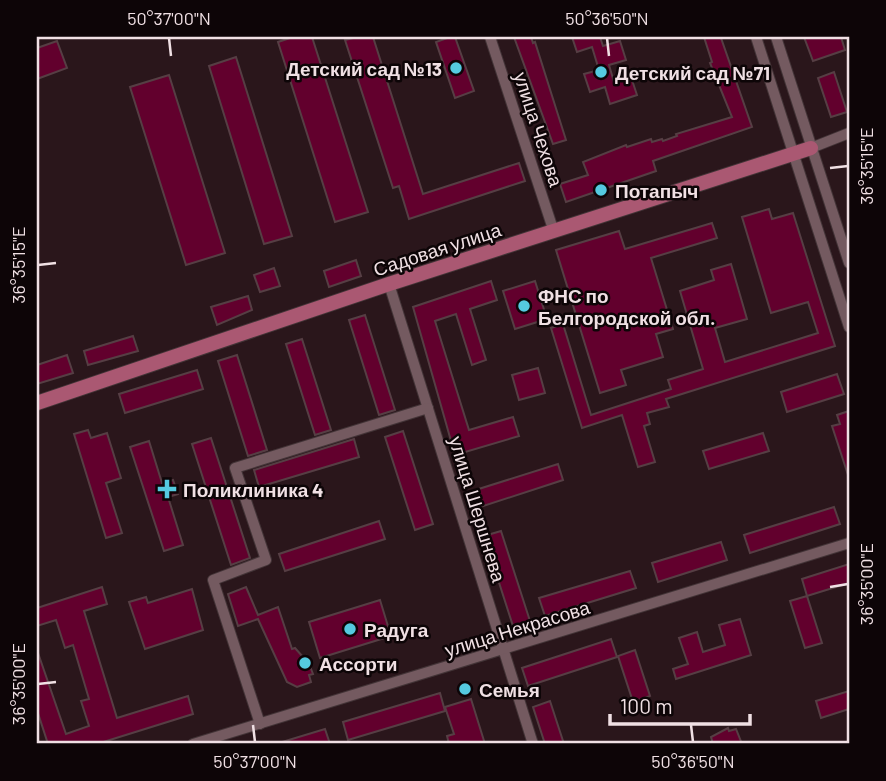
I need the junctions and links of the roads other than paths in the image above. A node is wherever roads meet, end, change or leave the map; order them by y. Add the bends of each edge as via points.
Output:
1 (490, 37) edge
2 (755, 37) edge
3 (776, 37) edge
4 (849, 133) edge
5 (811, 148) junction
6 (793, 154) junction
7 (554, 232) junction
8 (849, 263) edge
9 (389, 284) junction
10 (849, 327) edge
11 (37, 403) edge
12 (428, 408) junction
13 (849, 543) edge
14 (504, 651) junction
15 (260, 724) junction
16 (194, 744) edge
17 (533, 744) edge

1 - 7 street, улица Чехова
2 - 6 street
3 - 5 street
4 - 5 street, Садовая улица
5 - 6 main road, Садовая улица
5 - 8 street
6 - 7 main road, Садовая улица
6 - 10 street
7 - 9 main road, Садовая улица
9 - 11 main road, Садовая улица
9 - 12 street, улица Шершнева
12 - 14 street, улица Шершнева
12 - 15 street via 235,468 266,560 213,580
13 - 14 street, улица Некрасова
14 - 15 street, улица Некрасова
14 - 17 street, улица Шершнева
15 - 16 street, улица Некрасова

